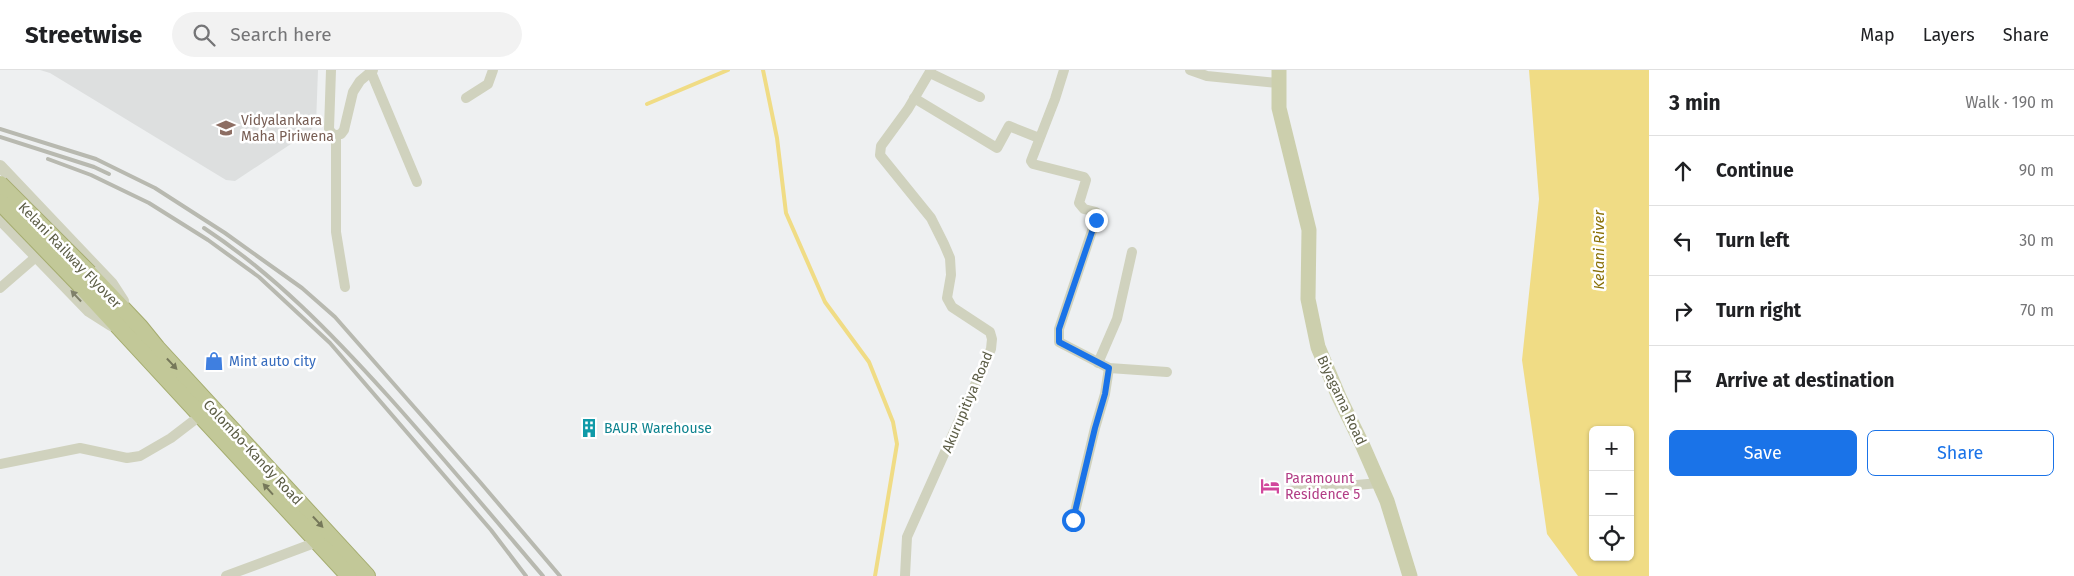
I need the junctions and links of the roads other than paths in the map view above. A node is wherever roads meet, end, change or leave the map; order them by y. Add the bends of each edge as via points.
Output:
1 (331, 70) edge
2 (493, 70) edge
3 (1064, 70) edge
4 (1190, 70) edge
5 (372, 71) edge
6 (930, 71) edge
7 (1278, 77) edge
8 (980, 97) dead end
9 (466, 98) dead end
10 (914, 98) junction
11 (336, 135) junction
12 (1039, 138) junction
13 (0, 166) edge
14 (417, 182) dead end
15 (0, 184) edge
16 (19, 187) junction
17 (0, 204) edge
18 (0, 219) edge
19 (1132, 252) dead end
20 (37, 256) junction
21 (84, 279) junction
22 (345, 287) dead end
23 (0, 288) edge
24 (134, 332) junction
25 (1098, 363) junction
26 (1109, 368) junction
27 (1167, 372) dead end
28 (201, 415) junction
29 (0, 464) edge
30 (1379, 483) junction
31 (1289, 490) dead end
32 (1073, 520) dead end
33 (317, 542) junction
34 (226, 576) edge
35 (349, 576) edge
36 (367, 576) edge
37 (904, 576) edge
38 (1410, 576) edge

1 - 11 street via 329,129
2 - 9 street via 488,84
3 - 12 street
4 - 7 street via 1207,76
5 - 11 street via 357,86 344,130
5 - 14 street
6 - 8 street
6 - 10 street, Akurupitiya Road
7 - 30 main road, Biyagama Road via 1279,108 1309,230 1308,299 1318,347
10 - 12 street via 997,148 1009,126
10 - 37 street, Akurupitiya Road via 881,146 880,155 931,218 944,244 950,258 947,298 952,307 990,332 992,339 991,349 907,537
11 - 22 street via 336,232
12 - 25 street via 1031,158 1033,164 1084,177 1086,180 1079,203 1098,216 1058,335 1059,342
13 - 16 street
15 - 21 highway, Kelani Railway Flyover, bridge
16 - 17 street
16 - 24 street via 112,284
17 - 21 highway, Kelani Railway Flyover, bridge
18 - 20 street
19 - 25 street via 1117,319
20 - 23 street
24 -> 20 street via 90,311
21 - 24 highway, Kelani Railway Flyover
24 - 28 highway, Colombo-Kandy Road
24 -> 36 highway, Colombo-Kandy Road via 157,348
25 - 26 street
26 - 27 street
26 - 32 street
28 - 29 street via 140,456 127,458 80,448
33 -> 28 highway, Colombo-Kandy Road
30 - 31 street
30 - 38 main road, Biyagama Road
33 - 34 street
33 - 35 highway, Colombo-Kandy Road

